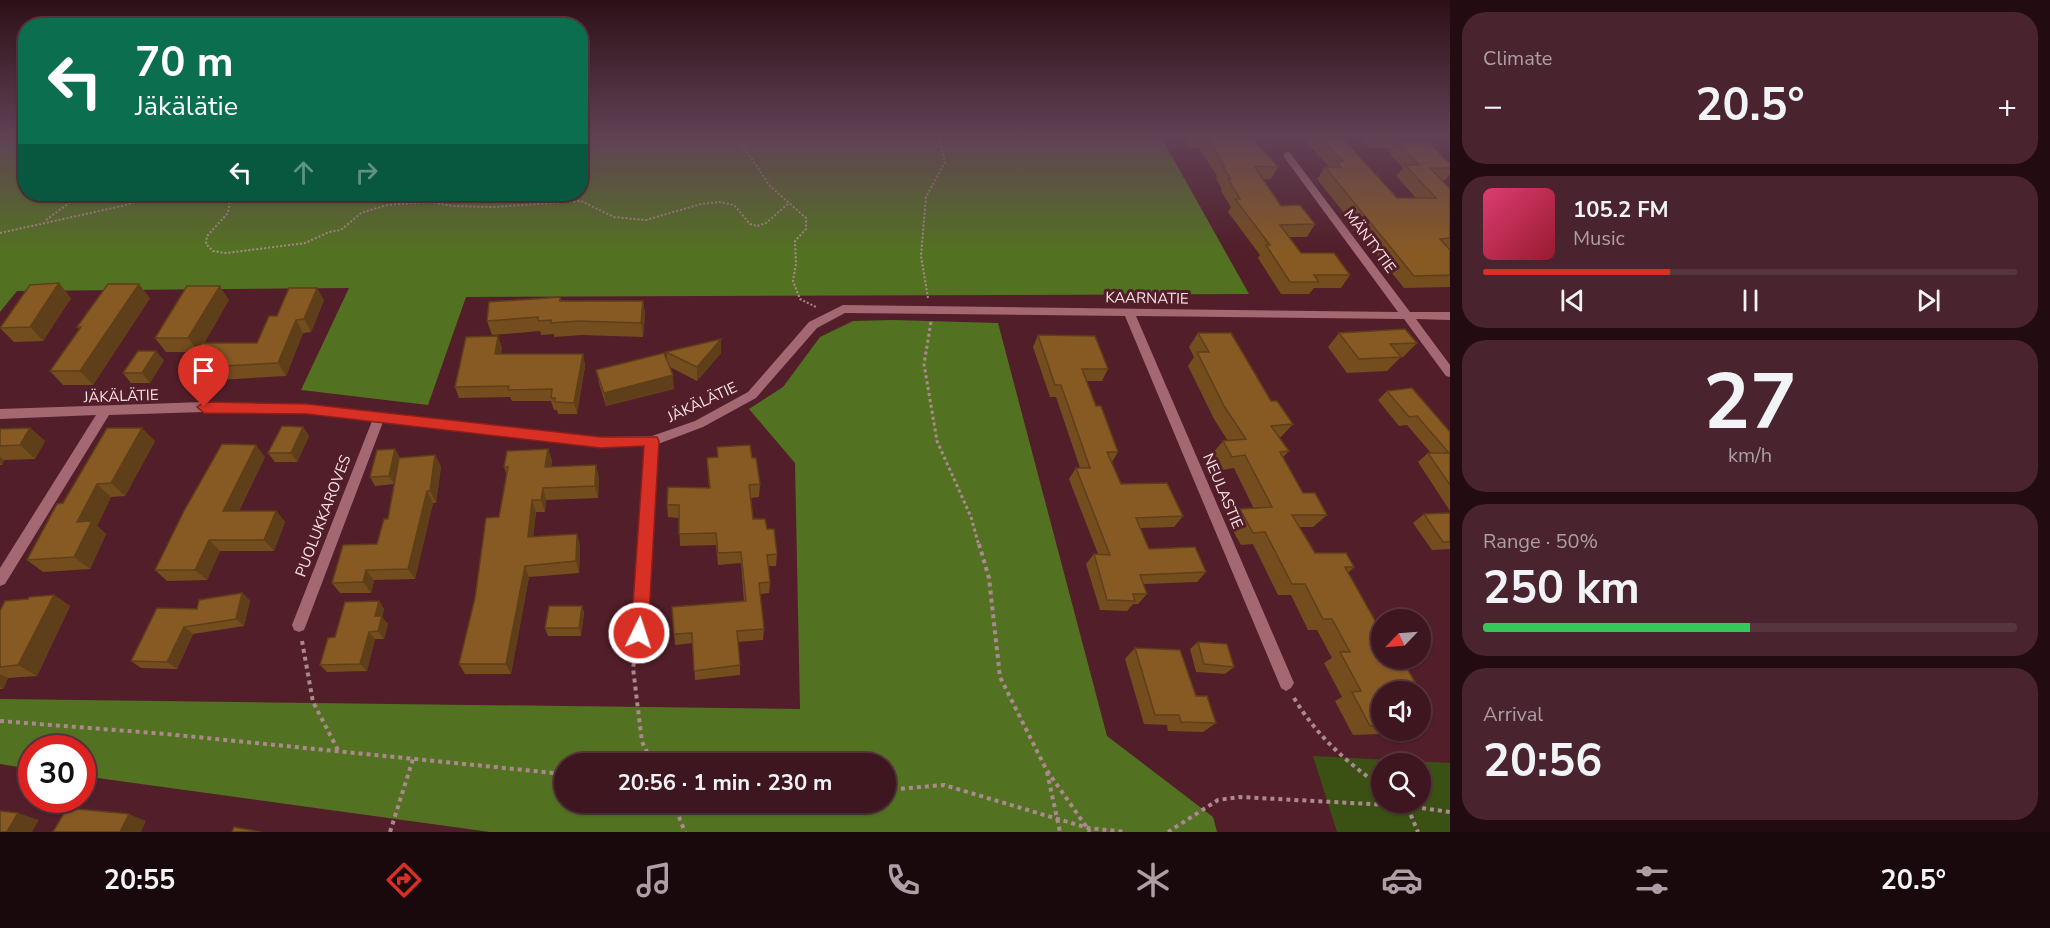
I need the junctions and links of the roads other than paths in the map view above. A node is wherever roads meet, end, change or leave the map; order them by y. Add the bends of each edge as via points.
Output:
1 (1301, 174) edge
2 (843, 309) joint
3 (1129, 312) junction
4 (1407, 315) junction
5 (1450, 316) edge
6 (1450, 373) edge
7 (105, 411) junction
8 (0, 414) edge
9 (379, 418) junction
10 (652, 441) junction
11 (0, 580) edge
12 (299, 625) road end
13 (639, 633) road end
14 (1286, 683) road end

1 - 4 street, MÄNTYTIE
2 - 3 street, KAARNATIE
2 - 10 street, JÄKÄLÄTIE via 813,325 752,395 699,424
3 - 4 street, KAARNATIE
3 - 14 street, NEULASTIE
4 - 5 street, KAARNATIE
4 - 6 street, MÄNTYTIE
7 - 8 street, JÄKÄLÄTIE
7 - 9 street, JÄKÄLÄTIE via 204,407 307,409
7 - 11 street
9 - 10 street, JÄKÄLÄTIE via 601,442
9 - 12 street, PUOLUKKAROVES
10 - 13 street

